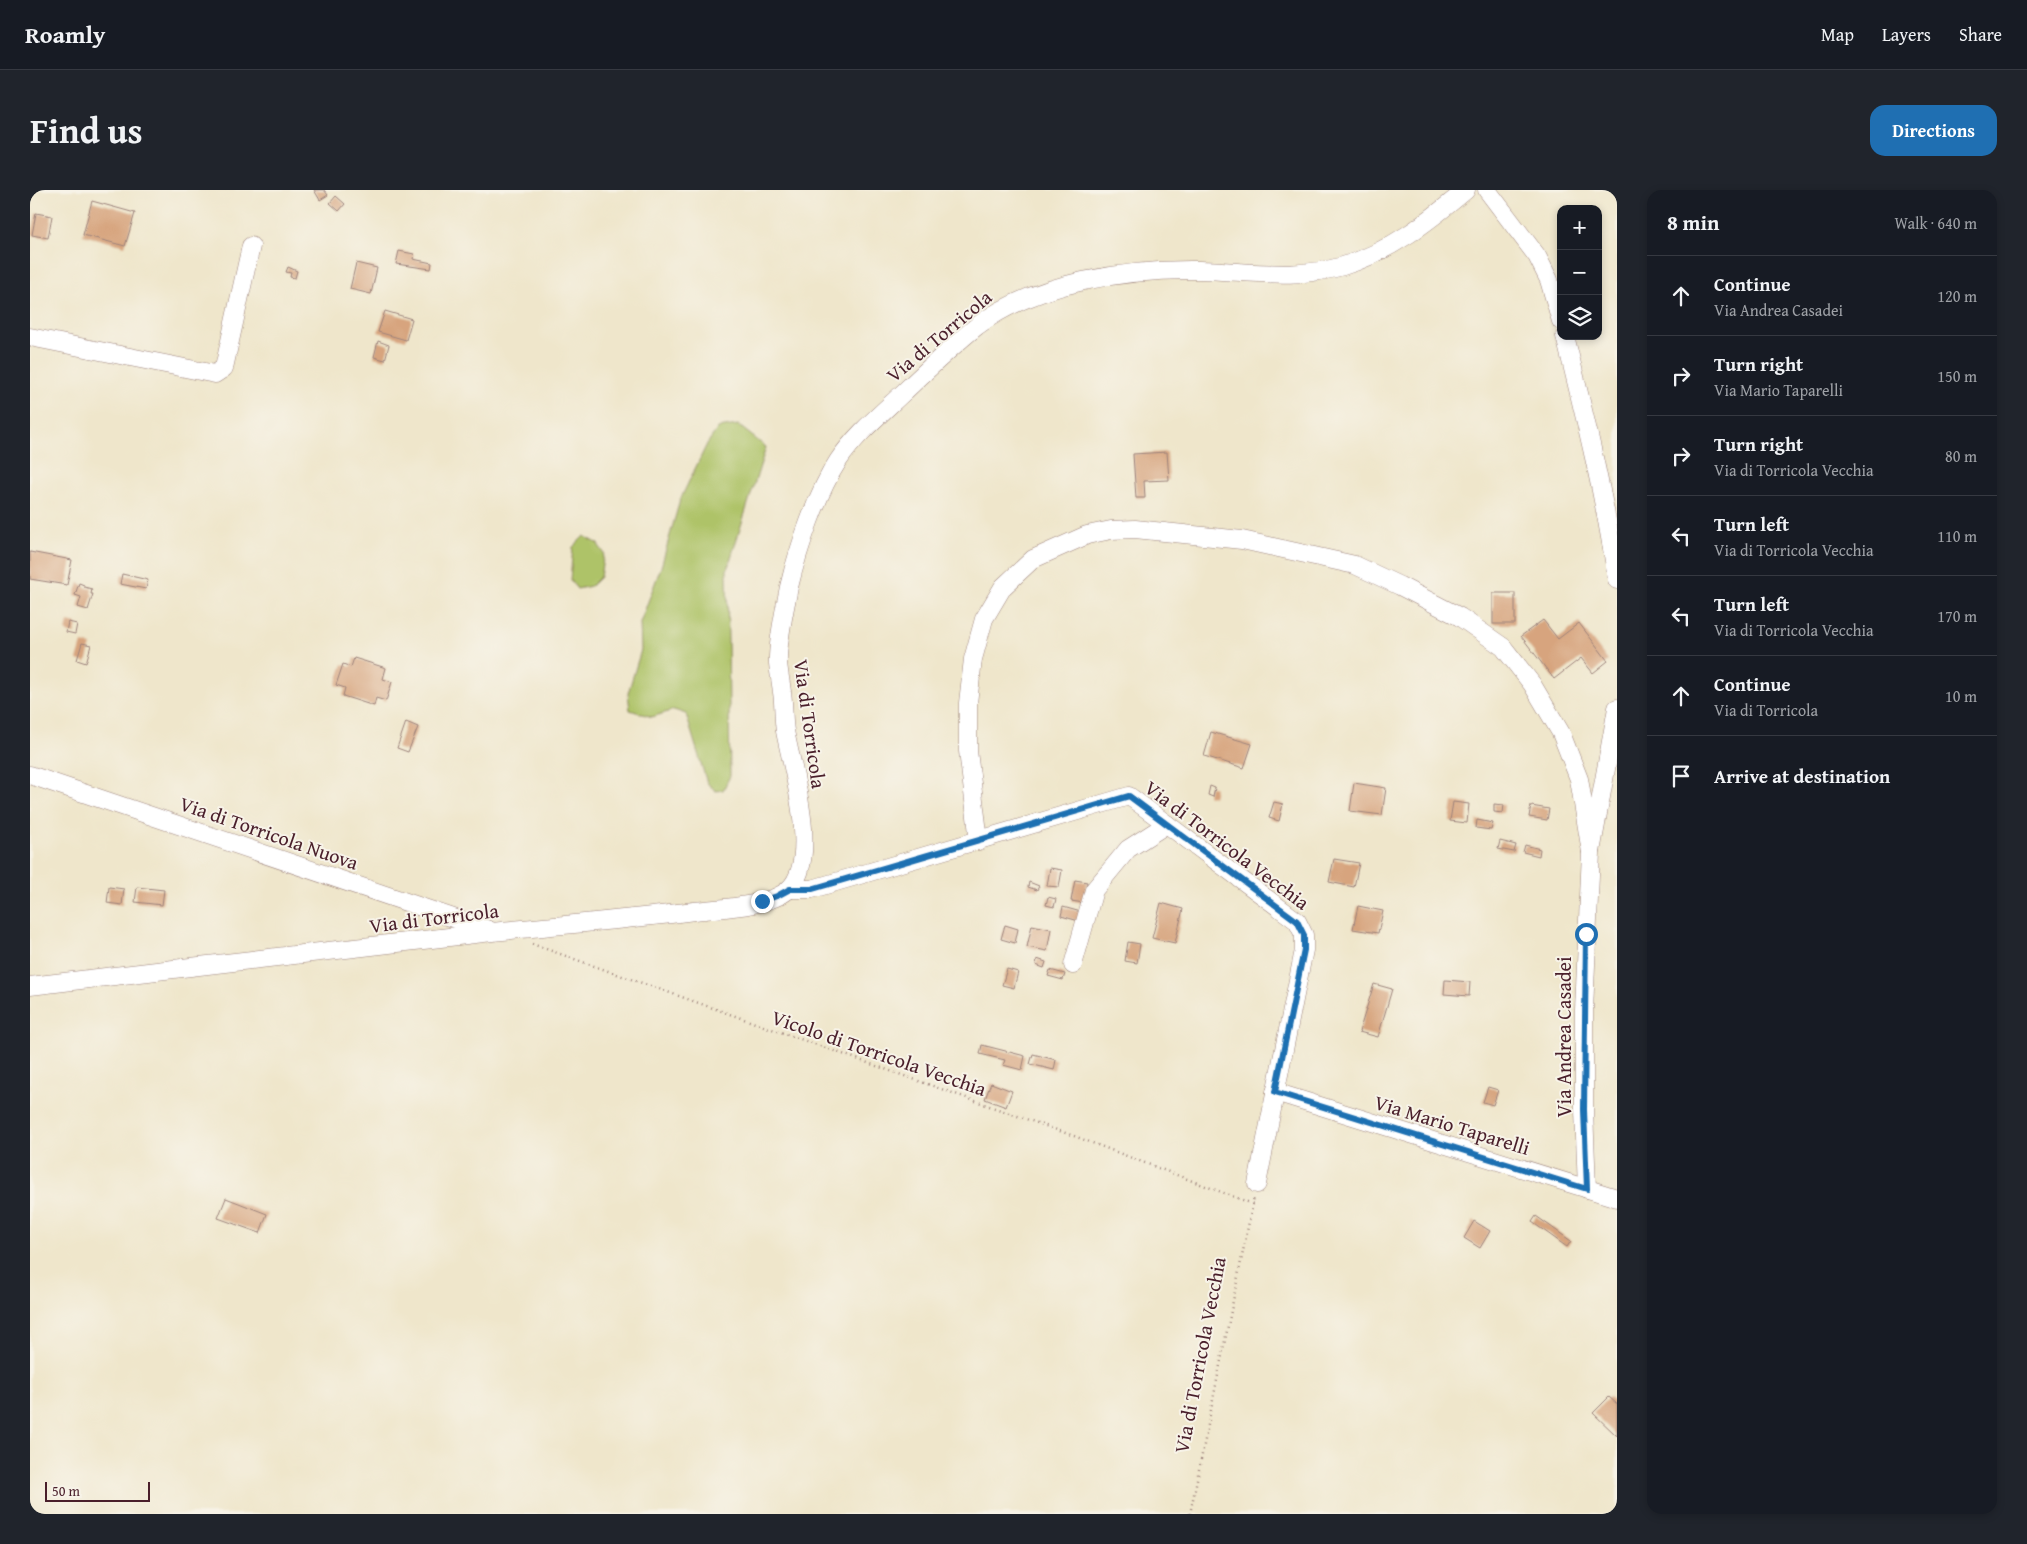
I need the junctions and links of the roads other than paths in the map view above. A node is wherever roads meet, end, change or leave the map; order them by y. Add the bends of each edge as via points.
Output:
1 (1466, 190) edge
2 (1487, 190) edge
3 (251, 246) dead end
4 (1557, 307) edge
5 (30, 337) edge
6 (1565, 340) edge
7 (1617, 580) edge
8 (1617, 708) edge
9 (30, 775) edge
10 (1167, 824) junction
11 (979, 841) junction
12 (1592, 852) junction
13 (790, 889) junction
14 (494, 932) junction
15 (1073, 965) dead end
16 (30, 986) edge
17 (1275, 1092) junction
18 (1257, 1184) dead end
19 (1587, 1189) junction
20 (1617, 1198) edge

1 - 13 street, Via di Torricola via 1386,248 1340,267 1279,275 1199,270 1150,271 1105,277 1010,304 978,326 854,439 836,463 802,545 790,585 778,660 785,730 795,769 804,833 800,870
2 - 4 street via 1537,256
3 - 5 street via 224,368 219,373
6 - 7 street via 1583,407
8 - 12 street, Via Andrea Casadei
9 - 14 street, Via di Torricola Nuova
10 - 11 street, Via di Torricola Vecchia via 1129,796
10 - 15 street via 1128,849 1094,890
10 - 17 street, Via di Torricola Vecchia via 1297,921 1304,935 1304,950
11 - 12 street via 968,751 968,703 984,619 1003,587 1033,559 1088,536 1110,530 1135,529 1242,540 1355,565 1467,622 1503,647 1532,684 1561,734 1579,780
11 - 13 street, Via di Torricola Vecchia via 812,889
12 - 19 street, Via Andrea Casadei via 1584,1010
13 - 14 street, Via di Torricola via 770,899 744,905
14 - 16 street, Via di Torricola
17 - 18 street, Via di Torricola Vecchia
17 - 19 street, Via Mario Taparelli
19 - 20 street, Via Mario Taparelli

